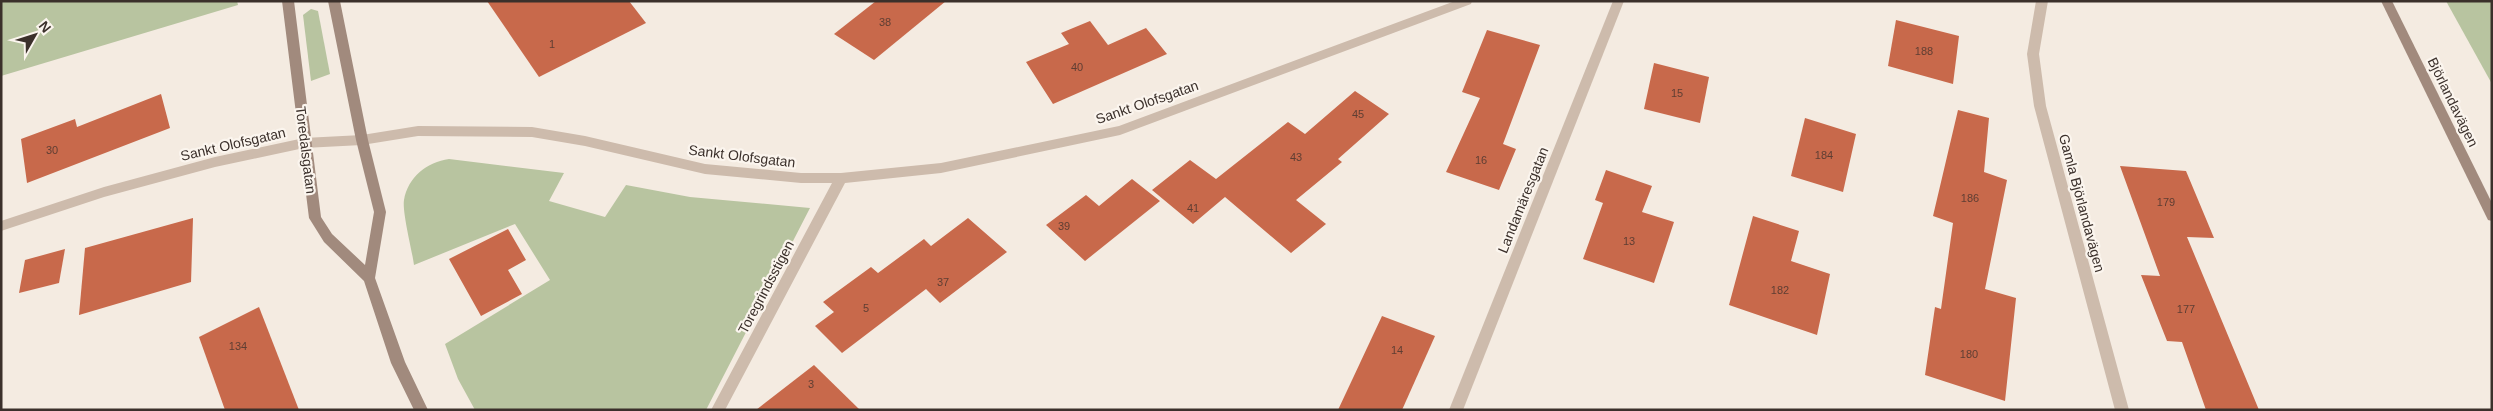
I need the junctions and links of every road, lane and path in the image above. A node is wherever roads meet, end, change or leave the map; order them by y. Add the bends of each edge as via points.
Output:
1 (288, 1) edge
2 (334, 1) edge
3 (1467, 1) edge
4 (1619, 1) edge
5 (2042, 1) edge
6 (2386, 1) edge
7 (362, 140) junction
8 (304, 142) junction
9 (841, 178) junction
10 (2492, 216) edge
11 (1, 226) edge
12 (369, 278) junction
13 (421, 410) edge
14 (718, 410) edge
15 (1456, 410) edge
16 (2122, 410) edge

1 - 8 street, Toredalsgatan
2 - 7 street, Toredalsgatan
3 - 9 street, Sankt Olofsgatan via 1120,130 941,168
4 - 15 street, Landamäresgatan
5 - 16 street, Gamla Björlandavägen via 2033,54 2040,106
6 - 10 street, Björlandavägen
7 - 8 street, Sankt Olofsgatan
7 - 9 street, Sankt Olofsgatan via 418,132 532,132 705,169 801,178
7 - 12 street, Toredalsgatan via 380,212
8 - 11 street, Sankt Olofsgatan via 104,192
8 - 12 street, Toredalsgatan via 315,218 328,238
9 - 14 street, Toregrindsstigen
12 - 13 street, Toredalsgatan via 398,363

